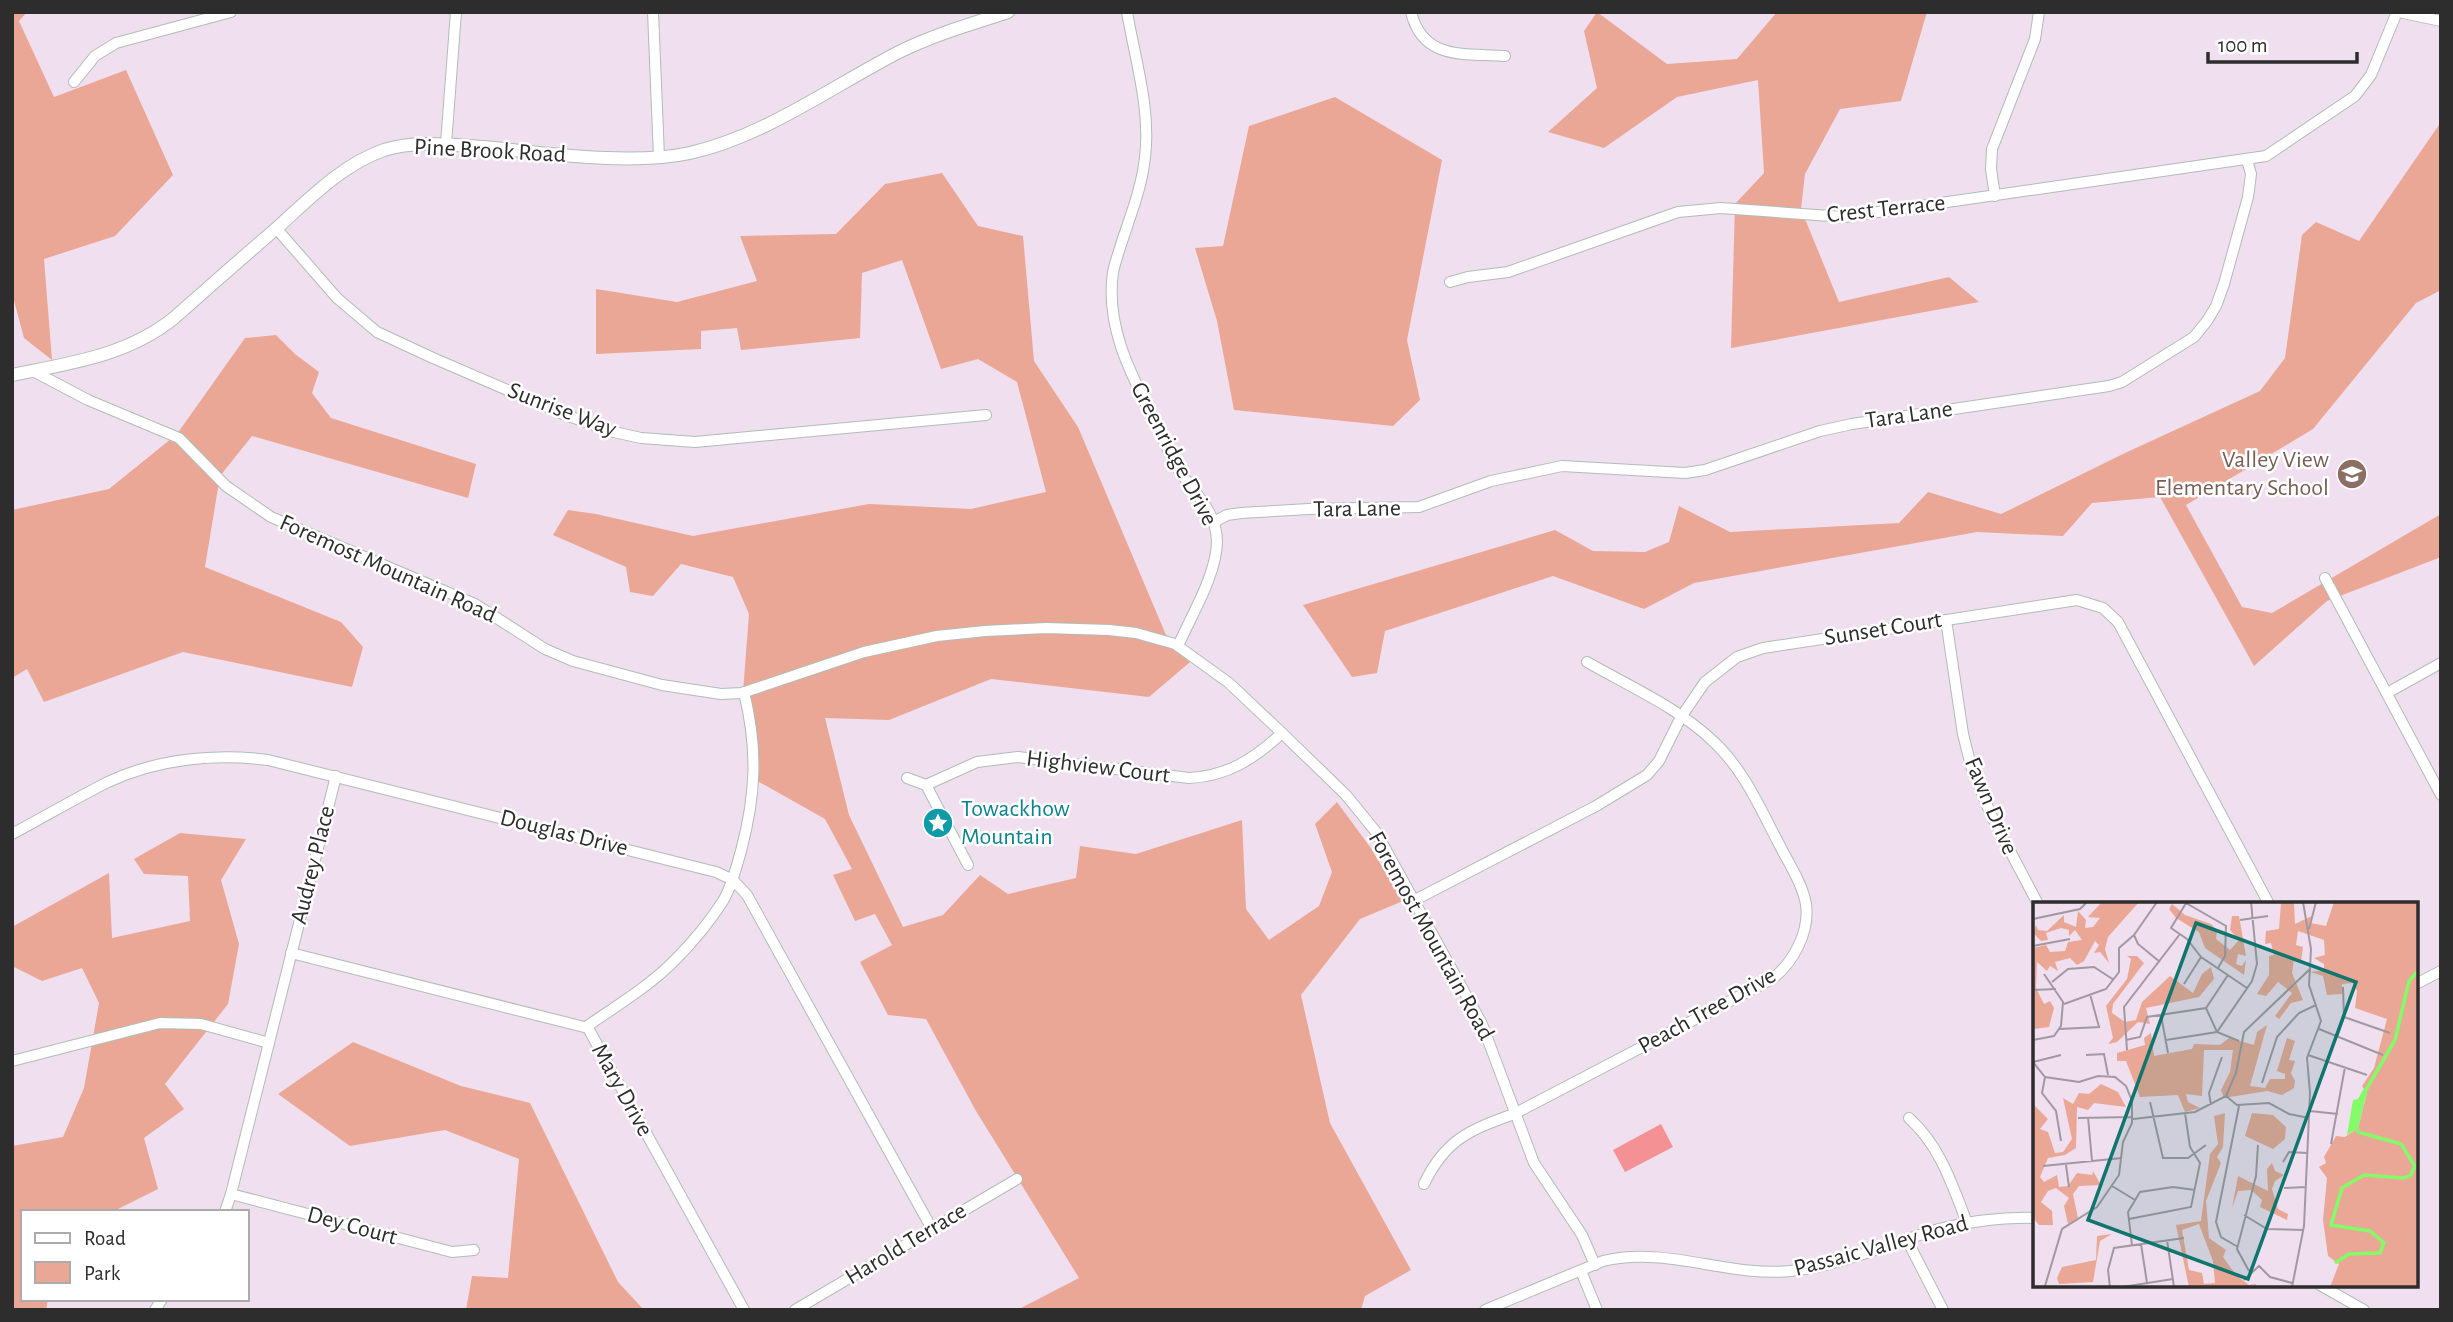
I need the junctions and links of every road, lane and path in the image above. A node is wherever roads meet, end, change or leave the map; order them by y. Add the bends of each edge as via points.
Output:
1 (231, 12) edge
2 (456, 12) edge
3 (653, 12) edge
4 (1008, 12) edge
5 (1127, 12) edge
6 (1411, 12) edge
7 (2039, 12) edge
8 (2398, 12) edge
9 (2441, 21) edge
10 (1506, 56) dead end
11 (74, 82) dead end
12 (446, 144) junction
13 (659, 157) junction
14 (2246, 160) junction
15 (1995, 196) junction
16 (276, 228) junction
17 (1450, 282) dead end
18 (33, 371) junction
19 (12, 375) edge
20 (986, 415) dead end
21 (1214, 522) junction
22 (2325, 578) dead end
23 (1947, 620) junction
24 (1178, 646) junction
25 (1587, 662) dead end
26 (2441, 663) edge
27 (744, 692) junction
28 (2386, 693) junction
29 (1681, 717) junction
30 (1282, 733) junction
31 (335, 776) junction
32 (907, 778) dead end
33 (926, 785) junction
34 (2441, 795) edge
35 (12, 834) edge
36 (968, 865) dead end
37 (733, 880) junction
38 (1415, 900) junction
39 (2037, 902) edge
40 (2268, 902) edge
41 (290, 953) junction
42 (2441, 971) edge
43 (2418, 983) edge
44 (586, 1027) junction
45 (268, 1042) junction
46 (12, 1061) edge
47 (1514, 1114) junction
48 (1909, 1118) dead end
49 (1017, 1179) dead end
50 (1424, 1184) dead end
51 (231, 1194) junction
52 (226, 1210) edge
53 (2033, 1218) edge
54 (1967, 1223) junction
55 (932, 1229) junction
56 (1907, 1240) junction
57 (474, 1250) dead end
58 (1595, 1265) junction
59 (1581, 1271) junction
60 (2324, 1287) edge
61 (744, 1310) edge
62 (795, 1310) edge
63 (1485, 1310) edge
64 (1597, 1310) edge
65 (1943, 1310) edge
66 (2364, 1310) edge

1 - 11 street via 116,43 95,56
2 - 12 street
3 - 13 street
4 - 13 street, Pine Brook Road via 902,50 734,139
5 - 21 street, Greenridge Drive via 1146,138 1139,187 1113,272 1116,333 1130,372 1179,470 1205,502
6 - 10 street via 1420,35 1435,48
7 - 15 street via 2035,39 1992,149
8 - 9 street
8 - 14 street via 2360,90 2266,156
12 - 13 street, Pine Brook Road
12 - 16 street, Pine Brook Road via 396,147 370,156
14 - 15 street, Crest Terrace
14 - 21 street, Tara Lane via 2251,174 2248,197 2216,306 2194,337 2122,382 1852,424 1705,470 1542,468 1419,507 1241,513
15 - 17 street, Crest Terrace via 1844,217 1721,208 1678,212 1508,272
16 - 18 street, Pine Brook Road via 150,336 99,356
16 - 20 street, Sunrise Way via 337,298 377,332 614,432 695,442
18 - 19 street, Pine Brook Road
18 - 27 street, Foremost Mountain Road via 179,438 226,485 271,517 475,604 545,649 662,685 721,694
21 - 24 street, Greenridge Drive via 1217,541 1212,568
22 - 28 street
23 - 29 street, Sunset Court via 1749,652 1714,673
23 - 39 street, Fawn Drive via 1971,766
23 - 40 street, Sunset Court via 2077,600 2114,617
24 - 27 street, Foremost Mountain Road via 1109,630 1046,628 937,636 864,652
24 - 30 street, Foremost Mountain Road via 1229,683
25 - 29 street, Peach Tree Drive
26 - 28 street
27 - 37 street via 755,775
28 - 34 street
29 - 38 street, Sunset Court via 1647,775 1597,806
29 - 47 street, Peach Tree Drive via 1715,742 1755,797 1799,882 1806,906 1800,942 1787,965 1772,979
30 - 33 street, Highview Court via 1248,762 1203,778 1018,757 977,762
30 - 38 street, Foremost Mountain Road via 1360,811
31 - 35 street, Douglas Drive via 254,758 182,760 108,782
31 - 37 street, Douglas Drive
31 - 41 street, Audrey Place
32 - 33 street
33 - 36 street
37 - 44 street via 723,900 675,960
37 - 55 street via 747,895
38 - 47 street, Foremost Mountain Road via 1482,1024
41 - 44 street, Mary Drive
41 - 45 street, Audrey Place
42 - 43 street
44 - 61 street, Mary Drive
45 - 46 street via 201,1024 174,1022
45 - 51 street, Audrey Place
47 - 50 street, Peach Tree Drive via 1445,1149
47 - 58 street, Foremost Mountain Road via 1534,1163 1582,1235
48 - 54 street via 1927,1134
49 - 55 street, Harold Terrace
51 - 52 street, Audrey Place
51 - 57 street, Dey Court via 452,1252
53 - 54 street, Passaic Valley Road
54 - 56 street, Passaic Valley Road
55 - 62 street, Harold Terrace
56 - 58 street, Passaic Valley Road via 1785,1272 1647,1256
56 - 65 street
58 - 59 street, Passaic Valley Road
59 - 63 street, Passaic Valley Road
59 - 64 street
60 - 66 street

